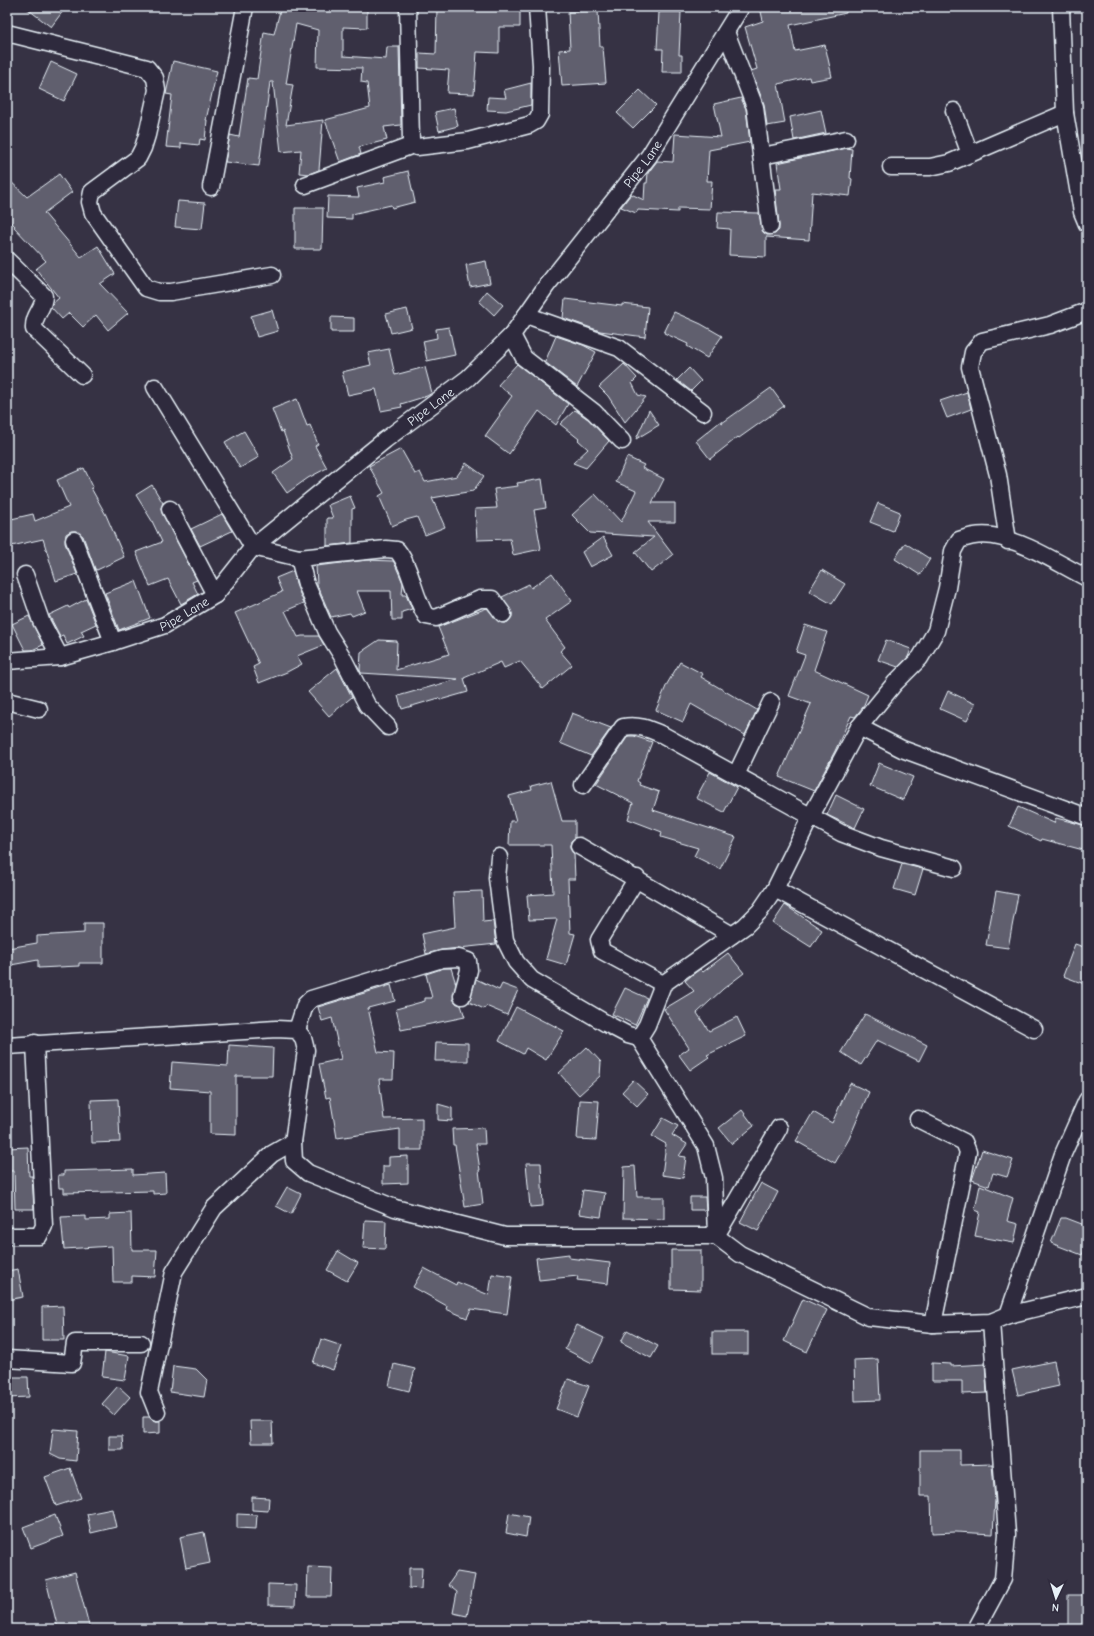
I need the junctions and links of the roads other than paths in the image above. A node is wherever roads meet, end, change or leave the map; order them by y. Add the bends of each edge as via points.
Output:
1 (246, 7) edge
2 (408, 7) edge
3 (537, 7) edge
4 (741, 7) edge
5 (1061, 7) edge
6 (726, 32) junction
7 (7, 33) edge
8 (954, 111) dead end
9 (1065, 113) junction
10 (846, 139) dead end
11 (413, 145) junction
12 (970, 154) junction
13 (762, 156) junction
14 (891, 167) dead end
15 (305, 185) dead end
16 (211, 186) dead end
17 (1087, 224) edge
18 (770, 226) dead end
19 (7, 260) edge
20 (272, 275) dead end
21 (1087, 311) edge
22 (526, 315) junction
23 (512, 335) junction
24 (82, 375) dead end
25 (155, 387) dead end
26 (703, 412) dead end
27 (622, 441) dead end
28 (170, 509) dead end
29 (74, 540) dead end
30 (1008, 541) junction
31 (253, 547) junction
32 (299, 558) junction
33 (26, 575) dead end
34 (1087, 578) edge
35 (215, 595) junction
36 (503, 614) dead end
37 (113, 642) junction
38 (60, 657) junction
39 (7, 661) edge
40 (7, 701) edge
41 (771, 702) dead end
42 (39, 709) dead end
43 (388, 727) dead end
44 (859, 727) junction
45 (736, 775) junction
46 (583, 785) dead end
47 (811, 816) junction
48 (1087, 817) edge
49 (579, 846) dead end
50 (499, 857) dead end
51 (954, 868) dead end
52 (637, 878) junction
53 (775, 889) junction
54 (732, 935) junction
55 (663, 984) junction
56 (462, 996) dead end
57 (1034, 1029) dead end
58 (297, 1030) junction
59 (639, 1038) junction
60 (35, 1043) junction
61 (7, 1046) edge
62 (1087, 1100) edge
63 (918, 1119) dead end
64 (779, 1128) dead end
65 (293, 1142) junction
66 (11, 1236) dead end
67 (716, 1236) junction
68 (1087, 1296) edge
69 (1008, 1315) junction
70 (991, 1322) junction
71 (933, 1324) junction
72 (141, 1343) dead end
73 (7, 1359) edge
74 (157, 1412) dead end
75 (976, 1629) edge

1 - 16 street
2 - 11 street via 410,118
3 - 11 street via 542,65 540,114 536,121 468,141 417,147
4 - 6 street, Pipe Lane
5 - 9 street
6 - 13 street via 755,107
6 - 22 street, Pipe Lane via 649,156
7 - 20 street via 147,68 155,78 157,90 148,135 138,158 92,192 90,202 93,213 146,288 171,292
8 - 12 street
9 - 12 street
9 - 17 street via 1082,212
10 - 13 street
11 - 15 street
12 - 14 street via 930,167
13 - 18 street
19 - 24 street via 44,296 44,302 33,320 34,328
21 - 30 street via 1050,325 982,341 973,352 970,367 998,475
22 - 23 street, Pipe Lane
22 - 26 street via 619,348
23 - 27 street via 524,358 594,412
23 - 31 street, Pipe Lane via 468,378 385,440
25 - 31 street
28 - 35 street
29 - 37 street
30 - 34 street via 1026,546
30 - 44 street via 993,536 974,535 959,540 953,551 936,631 920,658 895,683
31 - 32 street
31 - 35 street, Pipe Lane
32 - 36 street via 397,550 404,558 420,606 426,616 436,618 480,599 492,599
32 - 43 street via 306,584 327,632 367,706
33 - 38 street via 41,621
35 - 37 street, Pipe Lane via 165,625
37 - 38 street, Pipe Lane
38 - 39 street, Pipe Lane
40 - 42 street
41 - 45 street
44 - 47 street
44 - 48 street via 902,749
45 - 46 street via 663,735 633,725 623,726
45 - 47 street
47 - 51 street via 841,833 881,848
47 - 53 street
49 - 52 street
50 - 59 street via 497,878 505,940 516,962 532,980 607,1024
52 - 54 street
52 - 55 street via 599,940 600,946 602,951
53 - 54 street via 753,918
53 - 57 street
54 - 55 street
55 - 59 street via 647,1026
56 - 58 street via 469,970 468,961 459,958 442,959 311,999 305,1005
58 - 60 street via 276,1029
58 - 65 street via 303,1038 306,1050
59 - 67 street via 706,1146 714,1178
60 - 61 street
60 - 66 street via 44,1226 39,1236
62 - 69 street via 1063,1154
63 - 71 street via 964,1142 968,1152
64 - 67 street
65 - 67 street via 294,1161 308,1173 394,1208 505,1236
65 - 74 street via 272,1154 214,1208 174,1272 149,1392
67 - 71 street via 740,1254 869,1317
68 - 69 street
69 - 70 street
70 - 71 street
70 - 75 street via 1007,1534 1003,1579
72 - 73 street via 75,1343 72,1363

